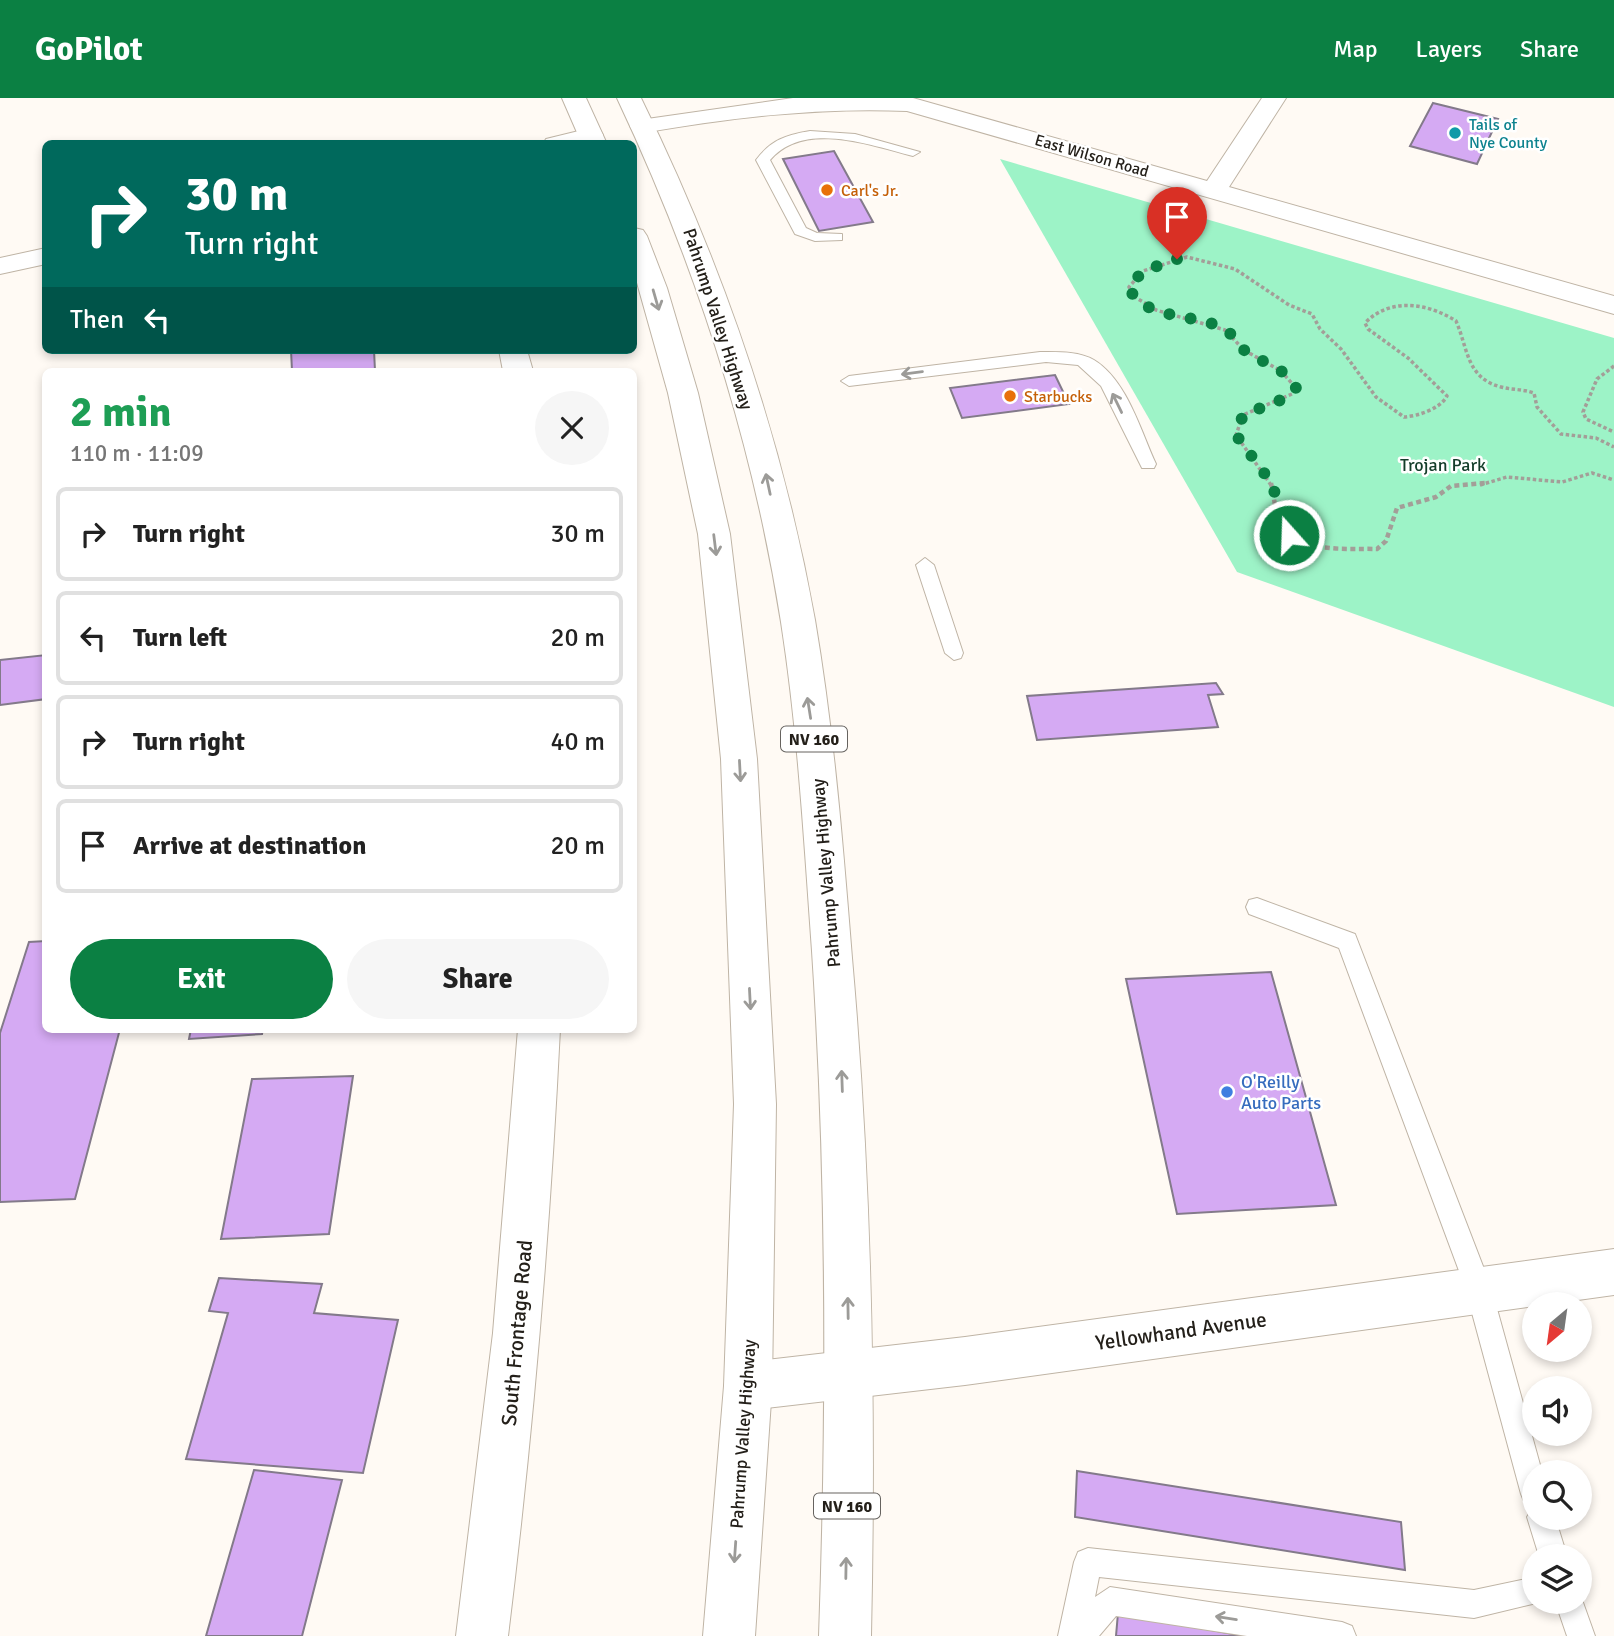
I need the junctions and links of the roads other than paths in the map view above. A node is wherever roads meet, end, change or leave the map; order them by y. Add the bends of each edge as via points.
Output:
1 (574, 98) edge
2 (1274, 98) edge
3 (603, 103) edge
4 (630, 122) edge
5 (593, 139) edge
6 (913, 152) dead end
7 (637, 172) edge
8 (1214, 190) junction
9 (837, 237) dead end
10 (637, 244) edge
11 (42, 257) edge
12 (0, 266) edge
13 (1614, 305) edge
14 (728, 339) junction
15 (849, 381) dead end
16 (1147, 464) dead end
17 (925, 565) dead end
18 (954, 653) dead end
19 (1256, 907) dead end
20 (539, 1033) edge
21 (1614, 1272) edge
22 (1478, 1287) junction
23 (848, 1377) junction
24 (748, 1386) junction
25 (1526, 1460) edge
26 (1522, 1594) edge
27 (1573, 1614) edge
28 (482, 1636) edge
29 (729, 1636) edge
30 (845, 1636) edge
31 (1072, 1636) edge
32 (1080, 1636) edge
33 (1342, 1636) edge
34 (1581, 1636) edge

1 - 5 main road
2 - 8 main road
3 - 4 main road via 624,124
4 - 5 main road
4 - 8 main road, East Wilson Road via 807,99 883,101 943,113
4 - 14 main road, Pahrump Valley Highway / NV 160 via 698,250
6 - 9 lane via 840,135 783,142 768,149 763,160 800,231
7 - 14 main road via 673,248
8 - 13 main road, East Wilson Road
10 -> 24 main road, Pahrump Valley Highway via 683,393 714,534 739,759 755,1104
11 - 12 main road
23 -> 14 main road, Pahrump Valley Highway / NV 160 via 841,1050 815,743 764,463
16 -> 15 lane via 1105,378 1088,364 1068,358 1040,357
17 - 18 lane
19 - 22 lane via 1347,941
20 - 28 main road, South Frontage Road via 527,1234 502,1490
21 - 22 main road, Yellowhand Avenue
22 - 23 main road, Yellowhand Avenue
22 - 25 lane
23 - 24 main road, Yellowhand Avenue
30 -> 23 main road, Pahrump Valley Highway / NV 160
24 -> 29 main road, Pahrump Valley Highway
26 - 31 lane via 1474,1604 1088,1562
27 - 34 lane
33 -> 32 lane via 1110,1601

